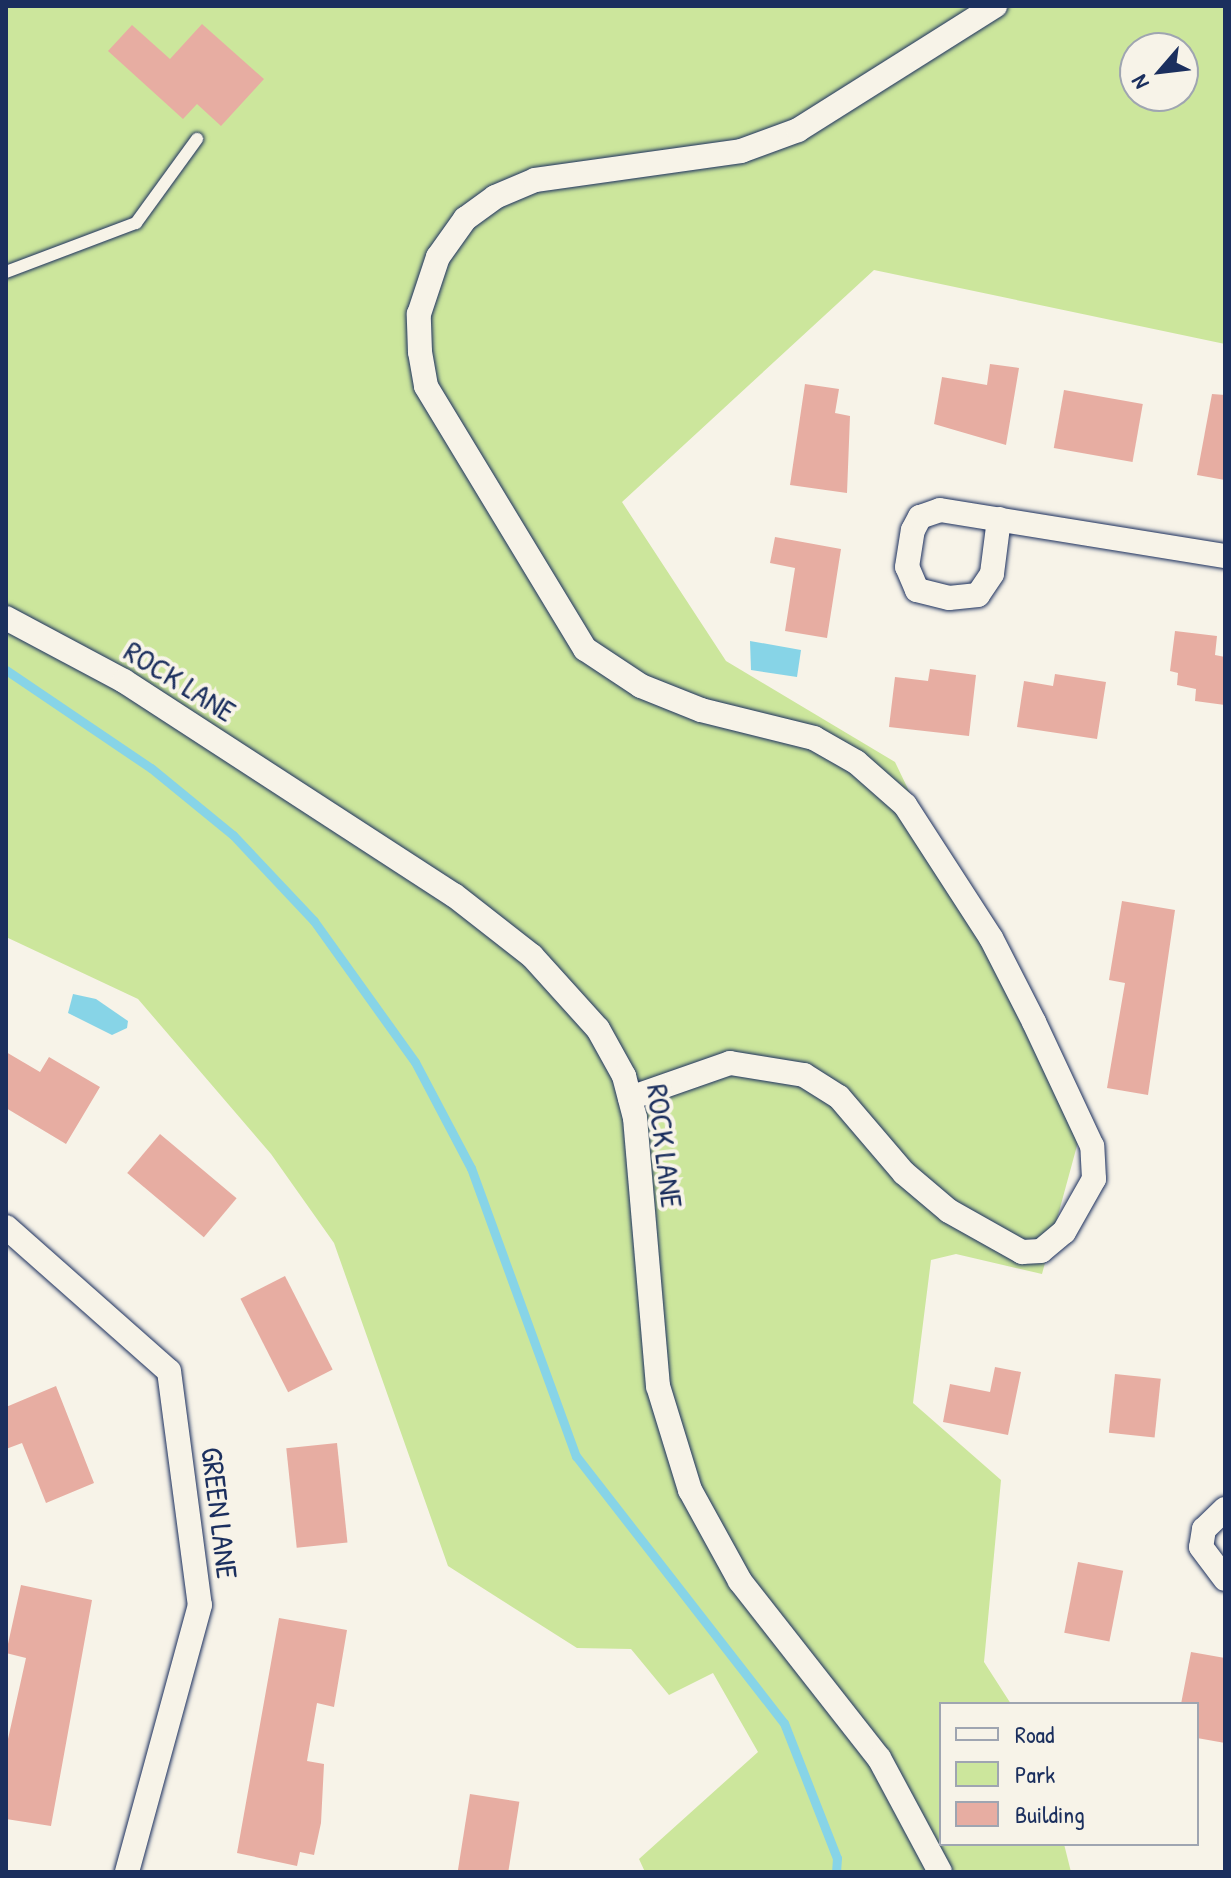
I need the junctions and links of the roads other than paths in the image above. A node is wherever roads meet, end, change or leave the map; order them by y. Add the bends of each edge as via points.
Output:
1 (995, 6) edge
2 (197, 139) dead end
3 (6, 272) edge
4 (999, 519) junction
5 (1225, 556) edge
6 (6, 618) edge
7 (630, 1098) junction
8 (6, 1227) edge
9 (1225, 1509) edge
10 (1225, 1579) edge
11 (127, 1872) edge
12 (940, 1872) edge

1 - 7 street via 798,130 741,151 535,180 495,197 465,219 438,257 419,314 420,352 426,386 585,649 641,686 701,710 814,738 856,762 905,805 991,938 1034,1022 1092,1146 1094,1179 1064,1232 1041,1251 1022,1252 949,1211 904,1173 839,1097 804,1075 730,1063
2 - 3 lane via 136,223
4 - 4 street via 940,510 920,517 907,567 917,590 949,598 978,595 992,574
4 - 5 street
6 - 7 street, ROCK LANE via 124,681 502,930 584,1010 614,1054
7 - 12 street, ROCK LANE via 658,1386 690,1490 740,1581 879,1758
8 - 11 street, GREEN LANE via 169,1371 200,1605
9 - 10 street via 1204,1529 1201,1547

